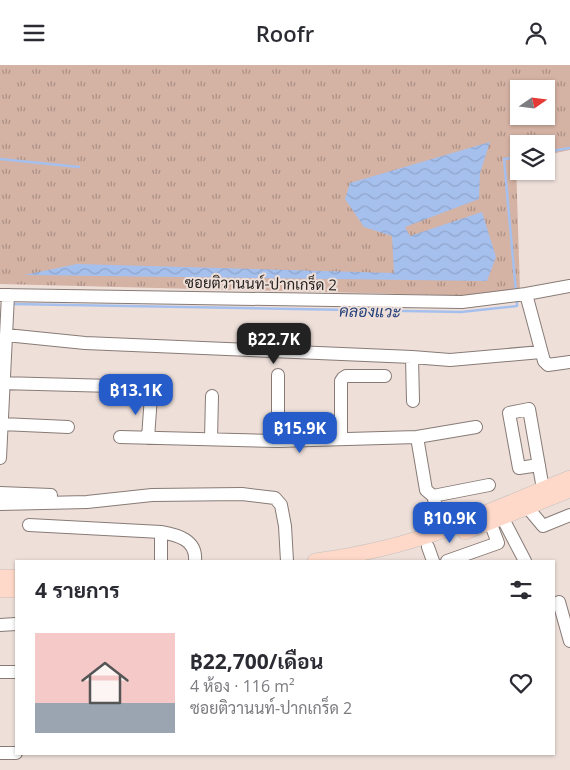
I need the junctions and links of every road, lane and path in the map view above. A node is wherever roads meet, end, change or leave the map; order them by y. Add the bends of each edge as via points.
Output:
1 (570, 286) edge
2 (520, 295) junction
3 (6, 299) edge
4 (6, 335) junction
5 (541, 352) junction
6 (412, 357) junction
7 (570, 362) edge
8 (278, 375) dead end
9 (385, 376) dead end
10 (2, 383) edge
11 (113, 386) dead end
12 (150, 396) dead end
13 (212, 396) dead end
14 (413, 401) dead end
15 (1, 422) edge
16 (68, 427) dead end
17 (476, 427) dead end
18 (120, 437) dead end
19 (417, 437) junction
20 (148, 438) junction
21 (211, 439) junction
22 (342, 439) junction
23 (278, 441) junction
24 (0, 458) edge
25 (539, 465) dead end
26 (570, 478) edge
27 (489, 485) dead end
28 (543, 489) junction
29 (570, 490) edge
30 (96, 492) dead end
31 (0, 493) edge
32 (437, 495) junction
33 (0, 504) edge
34 (527, 507) junction
35 (570, 515) edge
36 (496, 519) junction
37 (29, 525) dead end
38 (448, 528) junction
39 (161, 532) junction
40 (430, 554) edge
41 (161, 560) edge
42 (195, 560) edge
43 (287, 560) edge
44 (322, 560) edge
45 (378, 560) edge
46 (450, 560) edge
47 (524, 560) edge
48 (0, 577) edge
49 (15, 577) edge
50 (0, 590) edge
51 (15, 590) edge
52 (561, 601) edge
53 (15, 624) edge
54 (0, 625) edge
55 (570, 641) edge
56 (0, 671) edge
57 (15, 672) edge
58 (0, 753) edge
59 (15, 753) edge

1 - 2 street, ซอยติวานนท์-ปากเกร็ด 2
2 - 3 street, ซอยติวานนท์-ปากเกร็ด 2 via 462,302
2 - 5 street
3 - 4 street
4 - 6 street via 85,343
4 - 10 street
5 - 6 street via 450,360
5 - 7 street via 548,365
6 - 14 street
8 - 23 street
9 - 22 street via 343,378
10 - 11 street
10 - 15 street
12 - 20 street
13 - 21 street
15 - 16 street
15 - 24 street
17 - 19 street
18 - 20 street
19 - 22 street
19 - 32 street via 426,490
20 - 21 street
21 - 23 street
22 - 23 street
25 - 28 street
26 - 28 main road
27 - 32 street
28 - 38 main road
29 - 34 main road
30 - 31 street via 55,495
32 - 38 street
33 - 43 street via 88,502 152,495 242,494 274,498 281,505
34 - 35 street via 543,526
34 - 36 main road
36 - 40 main road
36 - 46 street via 498,543
36 - 47 street
37 - 39 street
38 - 44 main road via 423,538
39 - 41 street
39 - 42 street via 186,539
40 - 45 main road
48 - 49 main road
50 - 51 main road
52 - 55 street
53 - 54 street
56 - 57 street
58 - 59 street

